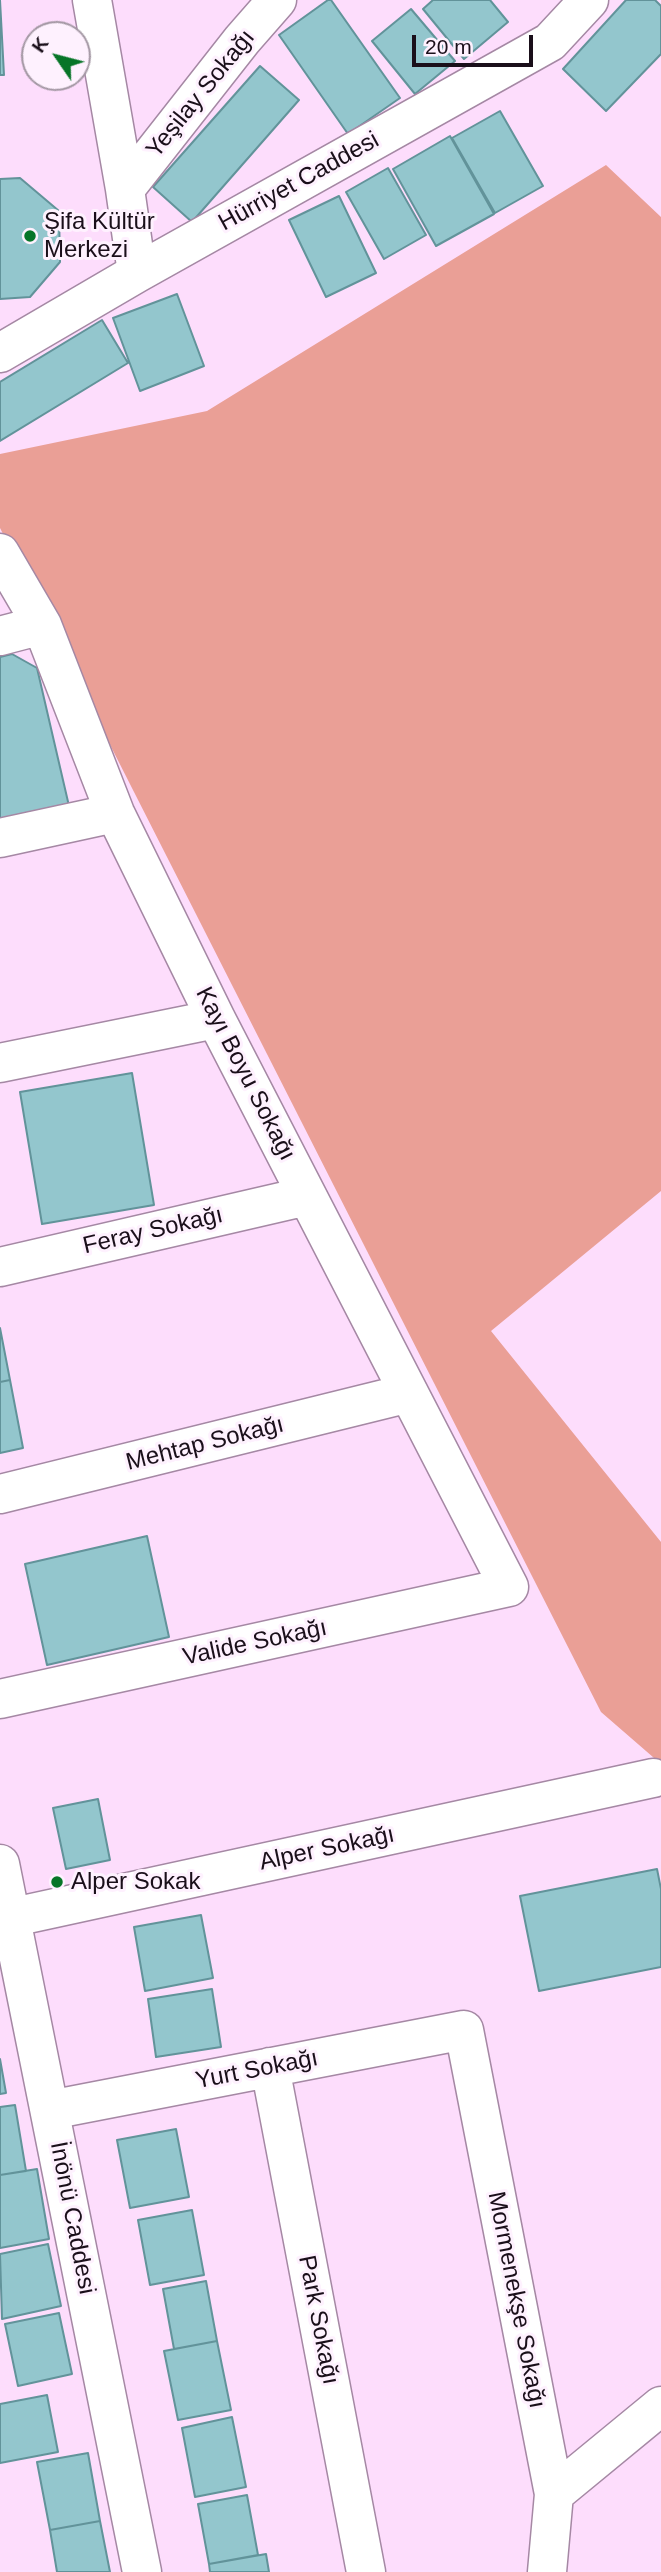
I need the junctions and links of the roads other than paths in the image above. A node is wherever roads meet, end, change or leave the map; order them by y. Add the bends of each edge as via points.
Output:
1 (92, 0) edge
2 (277, 0) edge
3 (589, 0) edge
4 (125, 189) junction
5 (137, 273) junction
6 (0, 353) edge
7 (0, 553) edge
8 (42, 625) junction
9 (0, 636) edge
10 (115, 813) junction
11 (0, 838) edge
12 (216, 1020) junction
13 (0, 1063) edge
14 (307, 1196) junction
15 (0, 1266) edge
16 (409, 1393) junction
17 (0, 1494) edge
18 (509, 1587) joint
19 (0, 1699) edge
20 (653, 1778) dead end
21 (0, 1864) edge
22 (6, 1919) edge
23 (464, 2030) joint
24 (270, 2067) junction
25 (50, 2109) junction
26 (661, 2406) edge
27 (554, 2494) junction
28 (142, 2572) edge
29 (366, 2572) edge
30 (547, 2572) edge

1 - 4 street
2 - 4 street, Yeşilay Sokağı
3 - 5 street, Hürriyet Caddesi via 550,42
4 - 5 street
5 - 6 street, Hürriyet Caddesi
7 - 8 street, Kayı Boyu Sokağı
8 - 9 street
8 - 10 street, Kayı Boyu Sokağı
10 - 11 street
10 - 12 street, Kayı Boyu Sokağı
12 - 13 street
12 - 14 street, Kayı Boyu Sokağı
14 - 15 street, Feray Sokağı
14 - 16 street, Kayı Boyu Sokağı
16 - 17 street, Mehtap Sokağı
16 - 18 street, Kayı Boyu Sokağı
18 - 19 street, Valide Sokağı
20 - 22 street, Alper Sokağı
21 - 22 street, İnönü Caddesi
22 - 25 street, İnönü Caddesi
23 - 24 street, Yurt Sokağı
23 - 27 street, Mormenekşe Sokağı
24 - 25 street, Yurt Sokağı
24 - 29 street, Park Sokağı
25 - 28 street, İnönü Caddesi
26 - 27 street
27 - 30 street, Mormenekşe Sokağı

